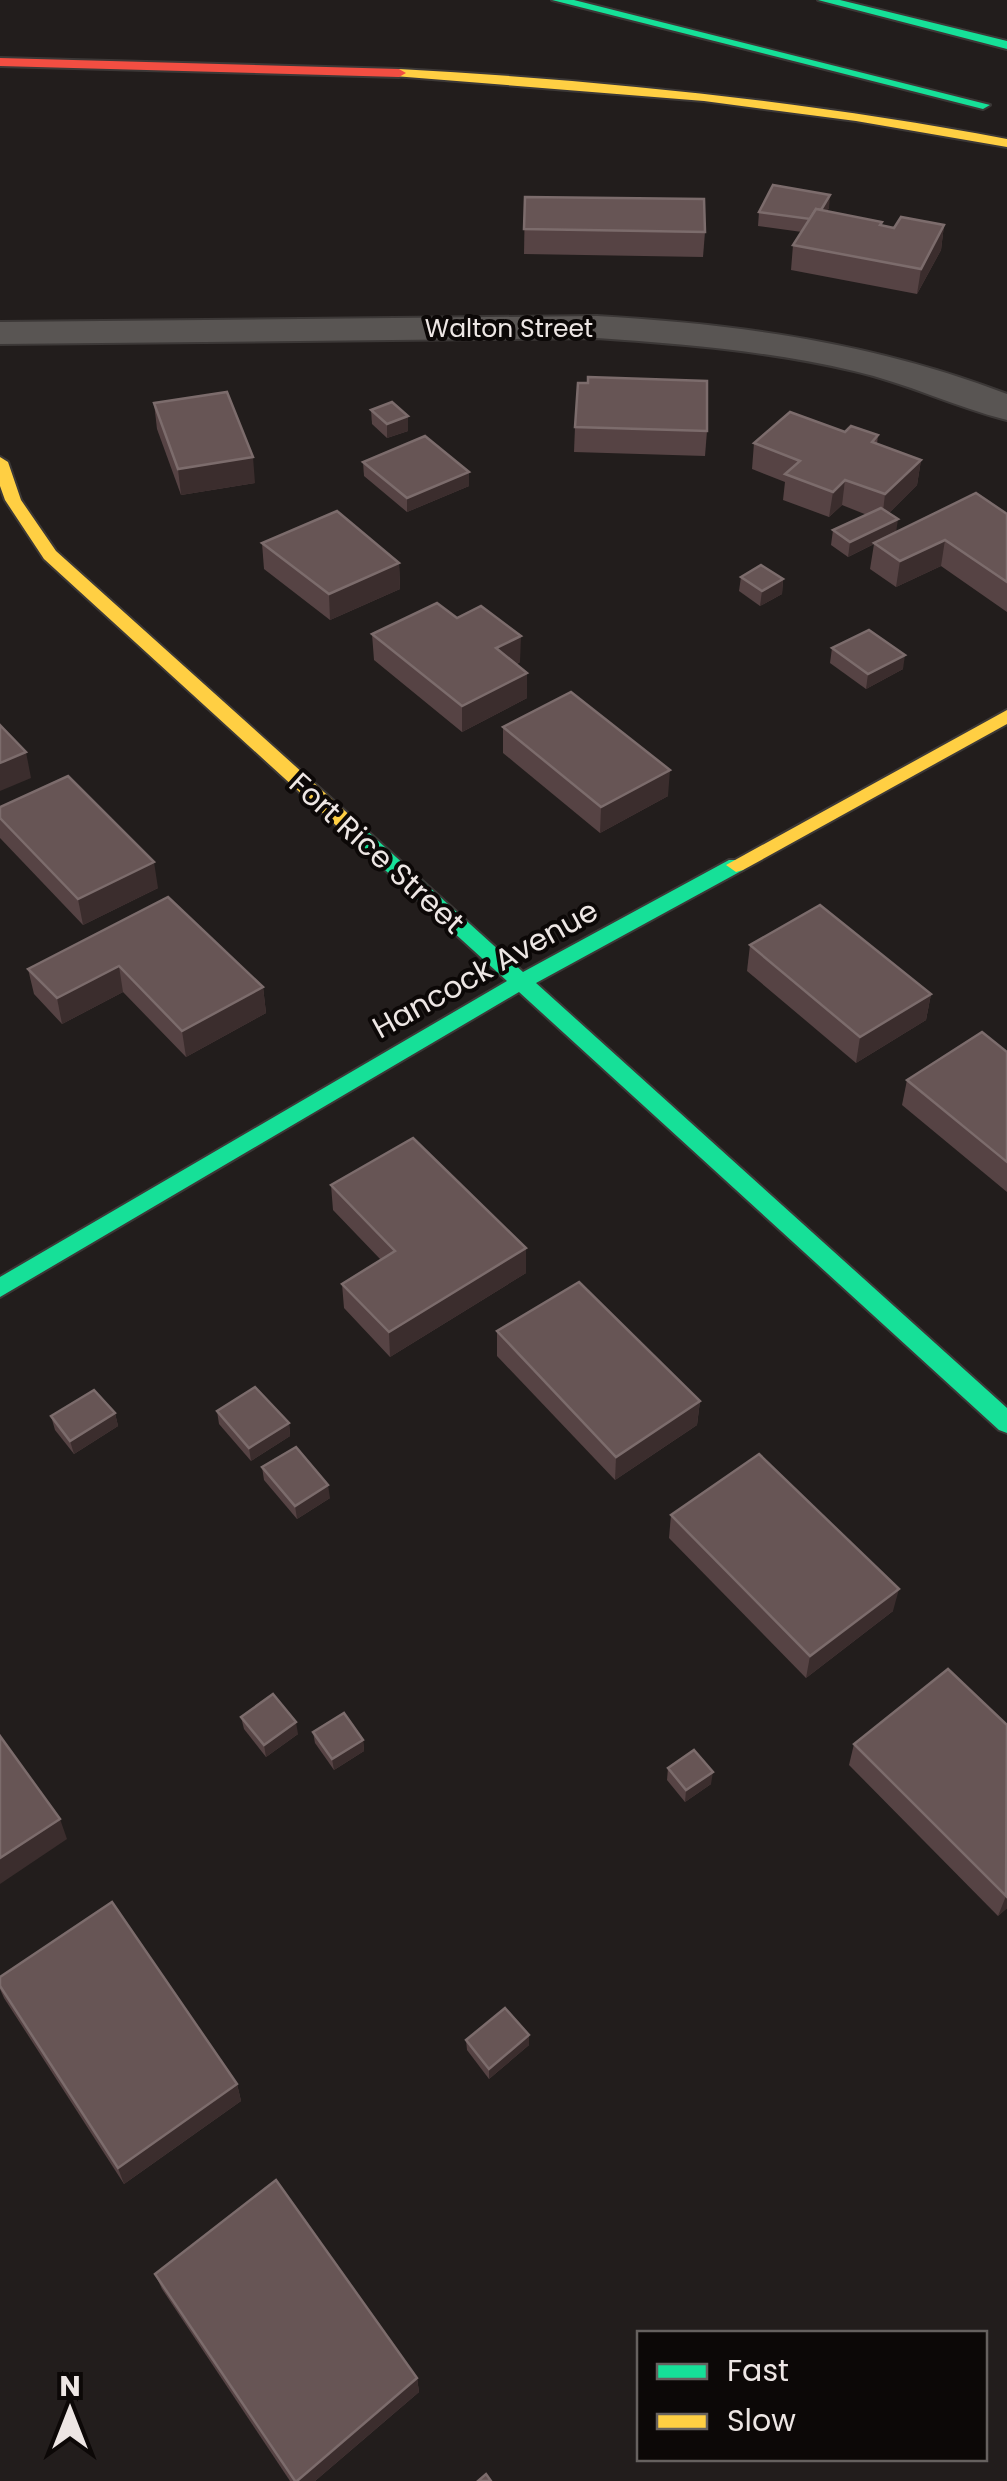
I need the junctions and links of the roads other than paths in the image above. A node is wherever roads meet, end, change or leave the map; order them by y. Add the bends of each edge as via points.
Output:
1 (558, 0) edge
2 (824, 0) edge
3 (1007, 45) edge
4 (0, 62) edge
5 (1007, 112) edge
6 (1007, 142) edge
7 (0, 334) edge
8 (1007, 408) edge
9 (0, 462) edge
10 (1007, 716) edge
11 (519, 983) junction
12 (0, 1288) edge
13 (1007, 1423) edge

1 - 5 main road
2 - 3 main road
4 - 6 main road via 514,78 694,94
7 - 8 street, Walton Street via 690,331 887,364
9 - 11 main road, Fort Rice Street via 22,518 50,555
10 - 11 main road, Hancock Avenue
11 - 12 main road, Hancock Avenue
11 - 13 main road, Fort Rice Street

